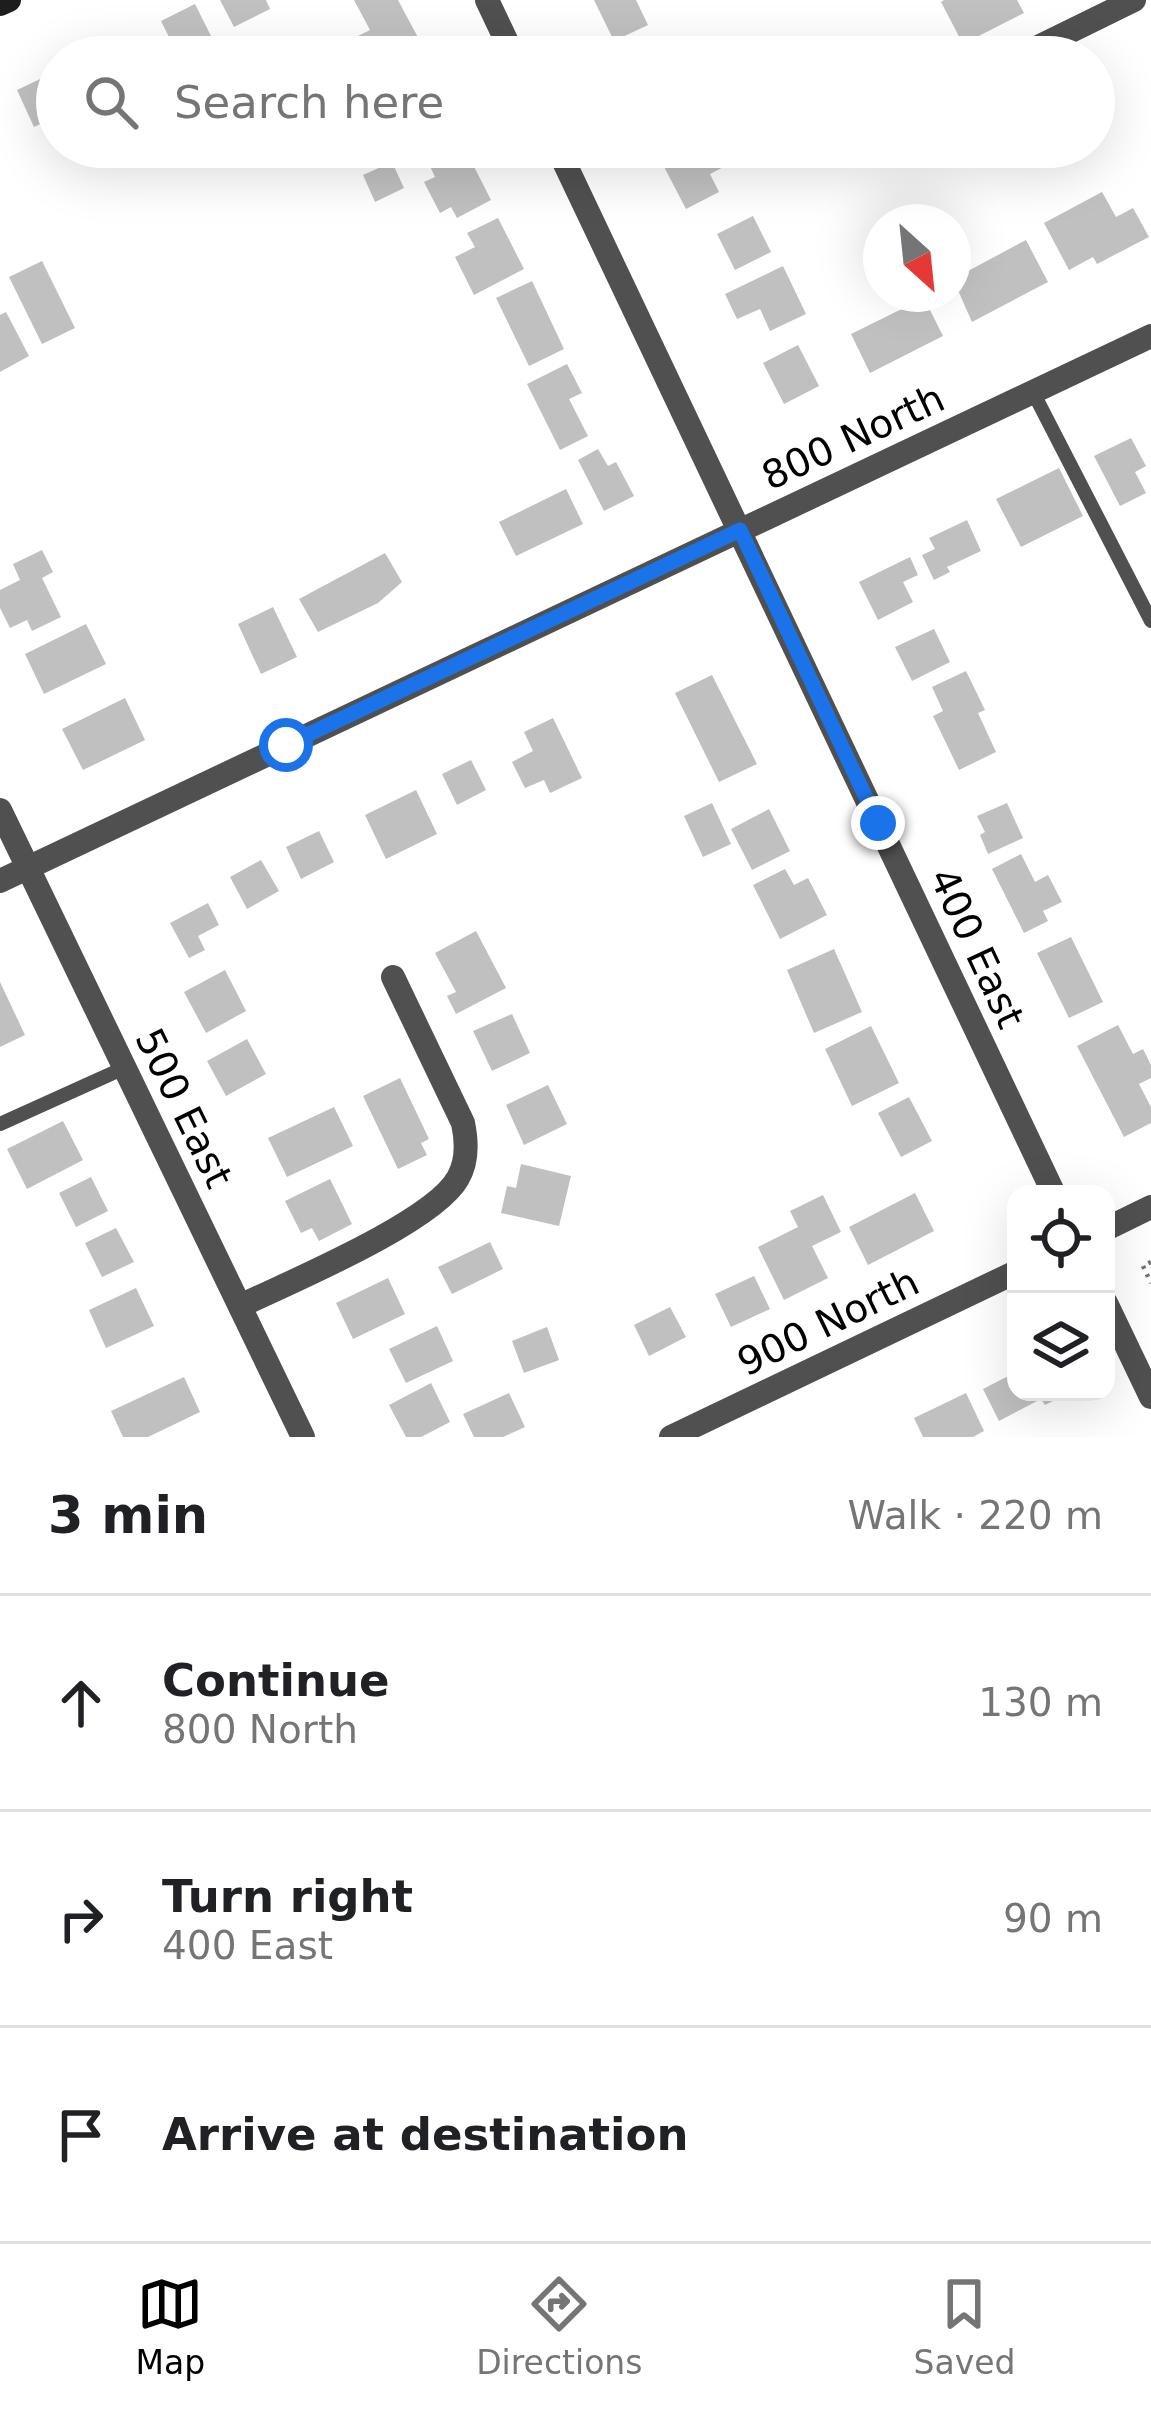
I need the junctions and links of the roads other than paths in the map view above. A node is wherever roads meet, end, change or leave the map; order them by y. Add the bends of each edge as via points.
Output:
1 (9, 0) edge
2 (487, 0) edge
3 (1134, 0) edge
4 (0, 4) edge
5 (504, 36) edge
6 (1061, 36) edge
7 (567, 168) edge
8 (1151, 336) edge
9 (1033, 392) junction
10 (740, 530) junction
11 (1151, 621) edge
12 (0, 810) edge
13 (27, 868) junction
14 (0, 881) edge
15 (393, 977) dead end
16 (124, 1068) junction
17 (0, 1124) edge
18 (1050, 1185) edge
19 (1151, 1208) edge
20 (1115, 1225) edge
21 (1007, 1276) edge
22 (240, 1306) junction
23 (1115, 1322) edge
24 (1151, 1397) edge
25 (303, 1437) edge
26 (671, 1437) edge

1 - 4 street
2 - 5 street
3 - 6 street
7 - 10 street, 400 East
8 - 9 street, 800 North
9 - 10 street, 800 North
9 - 11 lane
10 - 13 street, 800 North
10 - 18 street, 400 East
12 - 13 street, 500 East
13 - 14 street, 800 North
13 - 16 street, 500 East
15 - 22 street via 463,1123 468,1145 460,1175 416,1216
16 - 17 lane
16 - 22 street, 500 East
19 - 20 street
21 - 26 street, 900 North
22 - 25 street, 500 East
23 - 24 street

